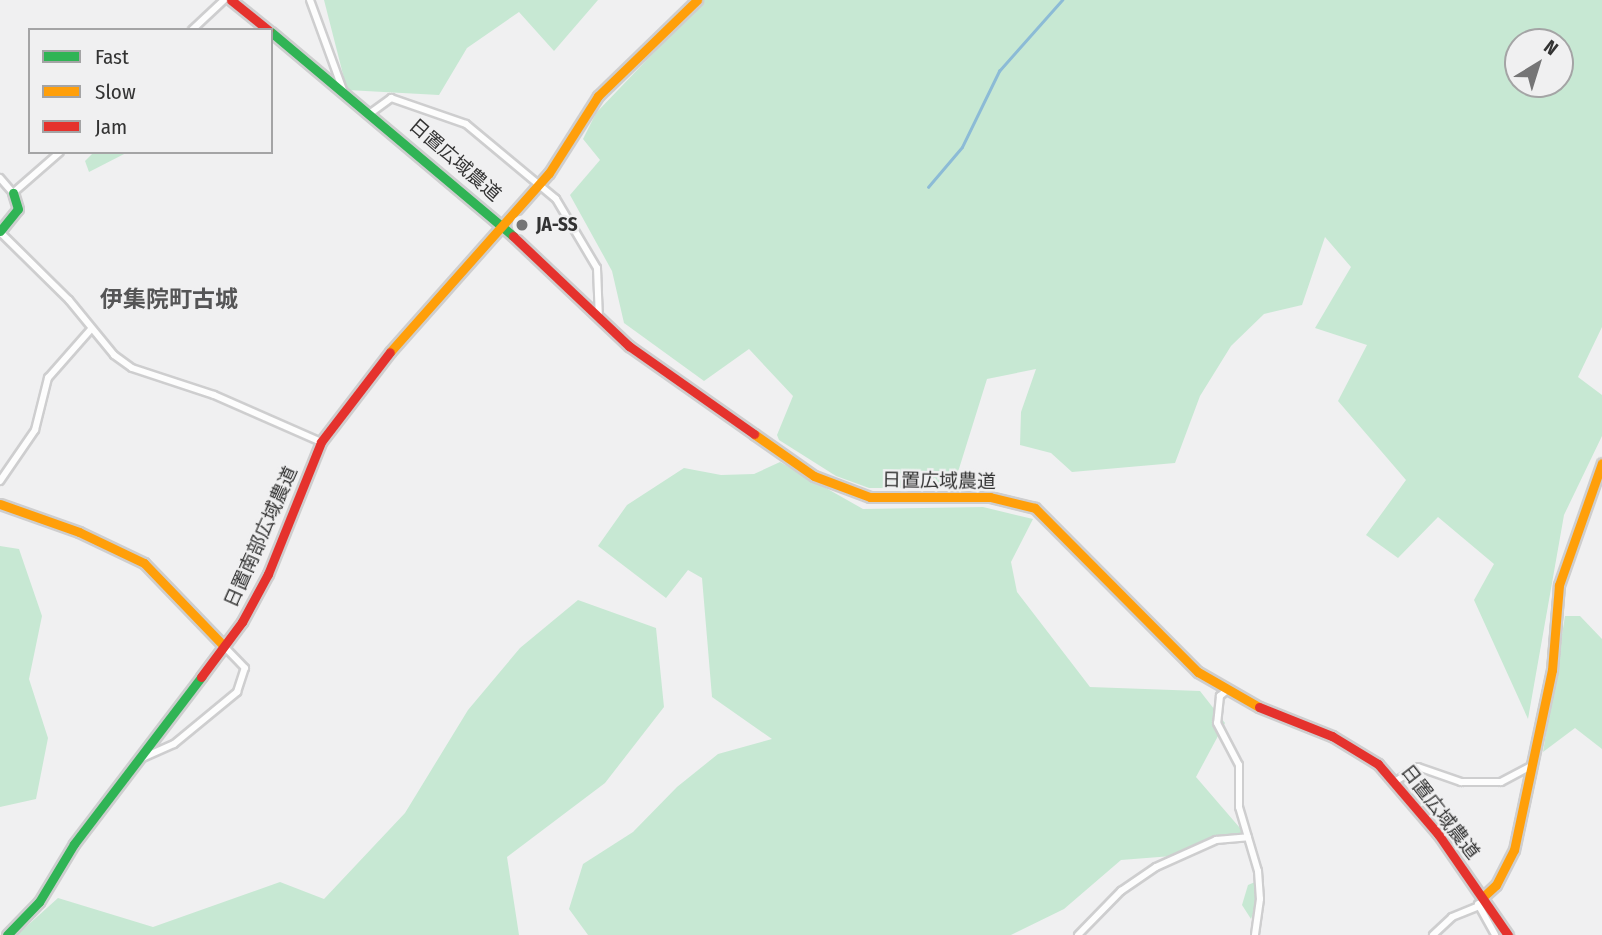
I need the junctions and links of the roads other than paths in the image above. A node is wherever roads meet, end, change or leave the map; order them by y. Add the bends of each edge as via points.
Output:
1 (224, 0) edge
2 (231, 0) edge
3 (310, 0) edge
4 (697, 0) edge
5 (194, 28) edge
6 (266, 28) edge
7 (273, 33) edge
8 (343, 90) junction
9 (372, 113) junction
10 (58, 154) edge
11 (0, 178) edge
12 (539, 185) junction
13 (13, 193) junction
14 (502, 225) junction
15 (0, 232) edge
16 (599, 321) junction
17 (91, 329) junction
18 (321, 442) junction
19 (1602, 463) edge
20 (0, 481) edge
21 (0, 504) edge
22 (223, 645) junction
23 (1226, 691) junction
24 (139, 760) junction
25 (1533, 765) junction
26 (1396, 781) junction
27 (1248, 837) junction
28 (1484, 896) junction
29 (1477, 906) junction
30 (7, 935) edge
31 (1078, 935) edge
32 (1255, 935) edge
33 (1433, 935) edge
34 (1495, 935) edge
35 (1508, 935) edge

1 - 5 street
2 - 6 street, 日置広域農道
3 - 8 street
4 - 12 street, 日置南部広域農道 via 598,96
7 - 8 street, 日置広域農道
8 - 9 street, 日置広域農道
9 - 12 street via 391,99 466,124
9 - 14 street, 日置広域農道
10 - 13 street
11 - 13 street
12 - 14 street, 日置南部広域農道
12 - 16 street via 561,206 597,268
13 - 15 street via 18,209
14 - 16 street, 日置広域農道
14 - 18 street, 日置南部広域農道 via 385,357
15 - 17 street
16 - 23 street, 日置広域農道 via 654,365 831,484 870,497 990,497 1035,508 1173,649
17 - 18 street via 132,368 214,395
17 - 20 street via 48,378 35,430
18 - 22 street, 日置南部広域農道 via 268,574 242,622
19 - 25 street via 1559,585 1552,670
21 - 22 street via 79,532 144,563
22 - 24 street, 日置南部広域農道
22 - 24 street via 245,668 237,692 174,744
23 - 26 street, 日置広域農道 via 1361,751
23 - 27 street via 1220,696 1217,723 1239,765 1240,807
24 - 30 street, 日置南部広域農道 via 74,844 39,902
25 - 26 street via 1501,782 1461,782 1418,767
25 - 28 street via 1514,850 1496,885
26 - 28 street, 日置広域農道
27 - 31 street via 1216,840 1156,867 1121,891
27 - 32 street via 1260,899
28 - 29 street
28 - 35 street, 日置広域農道
29 - 33 street via 1452,917
29 - 34 street

